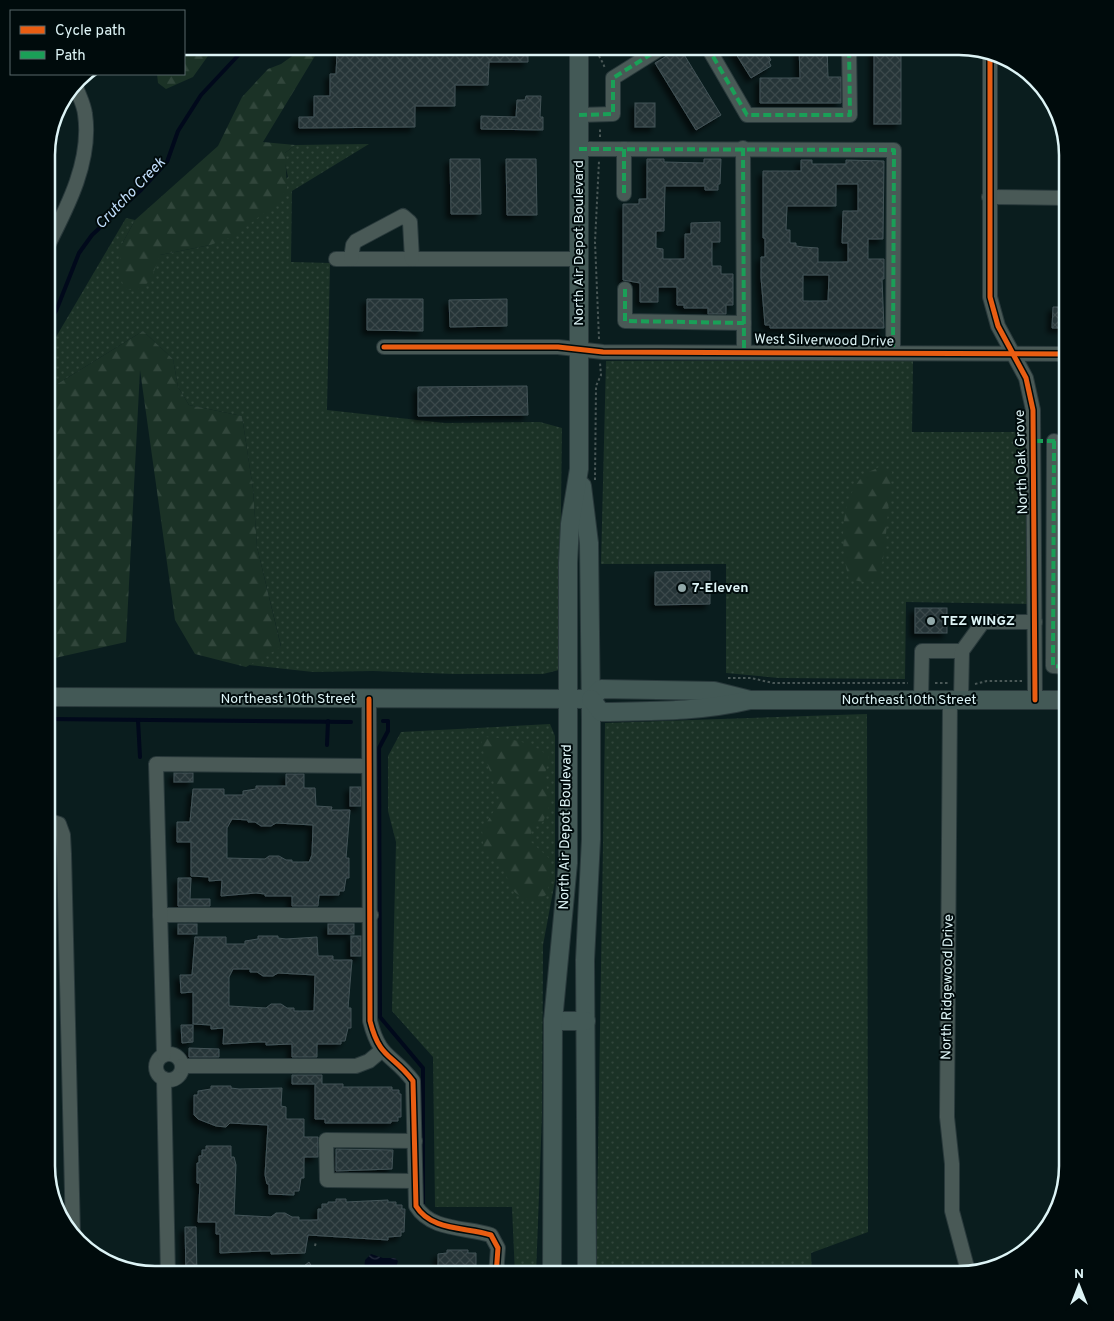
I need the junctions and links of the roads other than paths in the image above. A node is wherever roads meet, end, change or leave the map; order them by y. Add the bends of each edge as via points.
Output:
1 (579, 55) edge
2 (650, 55) edge
3 (712, 55) edge
4 (849, 55) edge
5 (990, 60) edge
6 (78, 92) edge
7 (579, 115) junction
8 (742, 148) junction
9 (579, 149) junction
10 (624, 149) junction
11 (624, 194) dead end
12 (989, 197) junction
13 (1059, 198) edge
14 (55, 231) edge
15 (336, 259) dead end
16 (351, 259) junction
17 (412, 259) junction
18 (579, 259) junction
19 (625, 289) dead end
20 (744, 323) junction
21 (384, 347) dead end
22 (579, 350) junction
23 (744, 352) junction
24 (893, 353) junction
25 (1013, 353) junction
26 (1059, 354) edge
27 (1059, 441) edge
28 (1035, 442) junction
29 (579, 469) junction
30 (1059, 497) edge
31 (1035, 622) junction
32 (962, 651) junction
33 (1059, 666) edge
34 (921, 692) junction
35 (958, 695) junction
36 (55, 698) edge
37 (369, 699) junction
38 (567, 699) junction
39 (591, 699) junction
40 (1035, 700) junction
41 (1059, 700) edge
42 (368, 766) junction
43 (55, 823) edge
44 (160, 915) junction
45 (371, 916) junction
46 (553, 1021) junction
47 (586, 1021) junction
48 (381, 1051) junction
49 (164, 1056) junction
50 (182, 1066) junction
51 (164, 1078) junction
52 (415, 1141) junction
53 (415, 1181) junction
54 (73, 1222) edge
55 (966, 1265) edge
56 (168, 1266) edge
57 (497, 1266) edge
58 (552, 1266) edge
59 (587, 1266) edge

1 - 7 main road, North Air Depot Boulevard
2 - 7 street via 613,78 613,114
3 - 4 street via 747,115 850,115
5 - 12 street, North Oak Grove
6 - 14 street via 85,113 86,150
7 - 9 main road, North Air Depot Boulevard
8 - 10 street
8 - 20 street
8 - 24 street via 894,150
9 - 10 street
9 - 18 main road, North Air Depot Boulevard
10 - 11 street
12 - 13 street
12 - 25 street, North Oak Grove via 990,297 998,326
15 - 16 street
16 - 17 street
16 - 17 street via 356,241 403,216 410,222
17 - 18 street
18 - 22 main road, North Air Depot Boulevard
19 - 20 street via 625,321
20 - 23 street
21 - 22 street, West Silverwood Drive via 558,347
22 - 23 street, West Silverwood Drive
22 - 29 main road, North Air Depot Boulevard
23 - 24 street, West Silverwood Drive
24 - 25 street, West Silverwood Drive
25 - 26 street, West Silverwood Drive
25 - 28 street, North Oak Grove via 1026,378
27 - 28 street
28 - 31 street, North Oak Grove
29 - 38 main road, North Air Depot Boulevard via 570,524
29 - 39 main road, North Air Depot Boulevard via 589,543
30 - 33 street via 1053,666
31 - 32 street via 983,622
31 - 40 street, North Oak Grove
32 - 34 street via 922,651
32 - 35 street, North Ridgewood Drive
34 - 35 main road, Northeast 10th Street
34 - 39 main road, Northeast 10th Street via 750,700 686,711 601,712
35 - 40 main road, Northeast 10th Street
35 - 55 street, North Ridgewood Drive via 947,1117 952,1211
36 - 37 main road, Northeast 10th Street
37 - 38 main road, Northeast 10th Street
37 - 42 street
38 - 39 main road, Northeast 10th Street
38 - 46 main road, North Air Depot Boulevard via 567,884
39 - 47 main road, North Air Depot Boulevard
40 - 41 main road, Northeast 10th Street
42 - 44 street via 156,764
42 - 45 street
43 - 54 street via 59,824 63,835 64,854
44 - 45 street
44 - 49 street
45 - 48 street via 370,1021
46 - 47 main road
46 - 58 main road, North Air Depot Boulevard
47 - 59 main road, North Air Depot Boulevard
48 - 50 street via 356,1066
48 - 52 street via 404,1068 413,1080
49 - 50 street via 175,1055
49 - 51 street via 156,1066
50 - 51 street via 178,1077
51 - 56 street
52 - 53 street
52 - 53 street via 326,1140 326,1180
53 - 57 street via 416,1206 422,1216 438,1224 491,1235 498,1248

